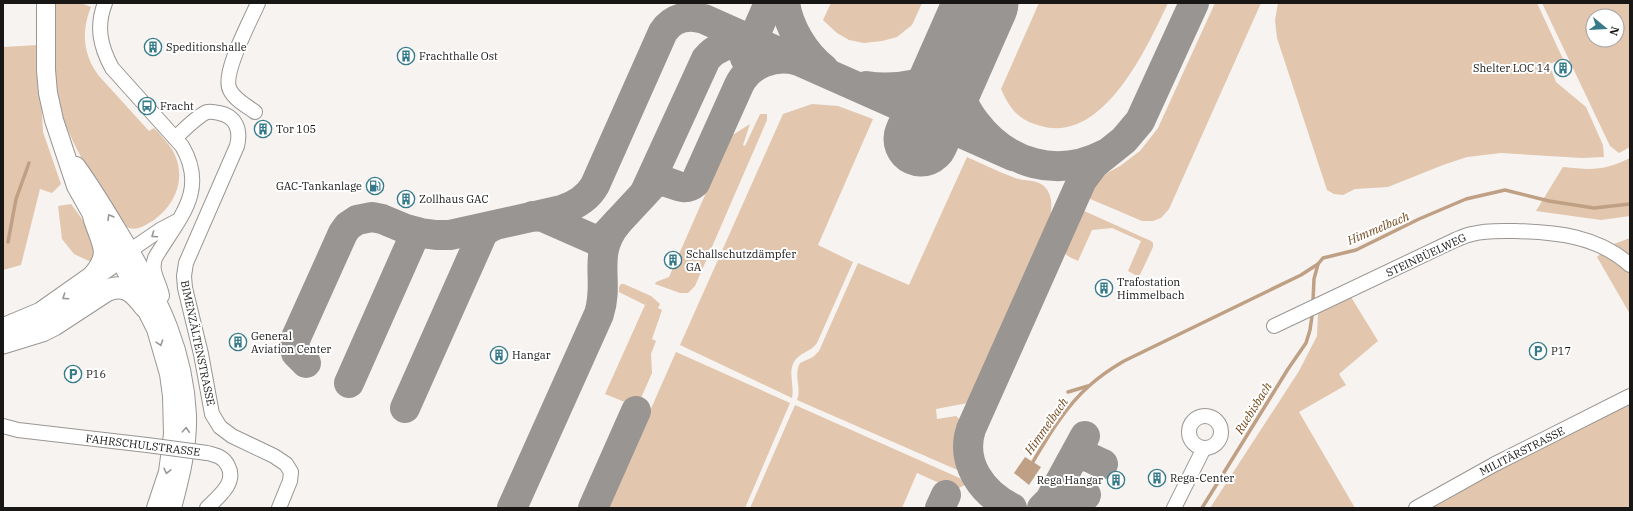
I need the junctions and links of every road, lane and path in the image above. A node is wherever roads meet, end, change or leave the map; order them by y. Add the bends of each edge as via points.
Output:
1 (46, 3) edge
2 (105, 3) edge
3 (258, 3) edge
4 (255, 112) dead end
5 (175, 138) junction
6 (65, 150) junction
7 (94, 218) junction
8 (179, 220) junction
9 (165, 241) junction
10 (128, 260) junction
11 (1630, 264) edge
12 (89, 280) junction
13 (88, 303) junction
14 (154, 310) junction
15 (1274, 326) dead end
16 (3, 329) edge
17 (3, 343) edge
18 (1630, 396) edge
19 (3, 426) edge
20 (1204, 448) dead end
21 (156, 508) edge
22 (172, 508) edge
23 (207, 508) edge
24 (279, 508) edge
25 (1174, 508) edge
26 (1416, 508) edge

1 - 6 main road via 48,93
2 - 5 street via 99,26 100,41 105,55 115,71
3 - 4 street via 227,80 232,94
5 - 8 street via 186,154 192,172 190,201
5 - 24 street, BIMENZÄLTENSTRASSE via 203,114 211,112 229,116 237,127 237,146 186,263 184,280 212,414 220,427 232,436 286,464 291,472 290,481
6 - 7 main road via 76,186
10 -> 6 main road via 97,196
7 - 10 main road
7 - 12 highway via 105,255 100,268
8 - 9 street
8 -> 10 street via 160,230
9 - 10 street
9 - 14 street via 154,258 153,269 161,291
10 - 12 highway
10 - 13 highway via 102,284
10 - 14 main road
11 - 15 street, STEINBÜELWEG via 1601,245 1571,236 1542,232 1486,231 1455,240
12 -> 16 highway via 41,313
13 - 14 highway via 110,289 123,288 135,294
13 - 17 highway via 42,331
14 -> 21 main road via 156,329 169,374 173,434 168,472
22 -> 14 main road via 182,468 187,416 181,371 171,331
18 - 26 street, MILITÄRSTRASSE via 1495,464
19 - 23 street, FAHRSCHULSTRASSE, bridge via 218,455 228,463 231,476 226,489
20 - 25 street

